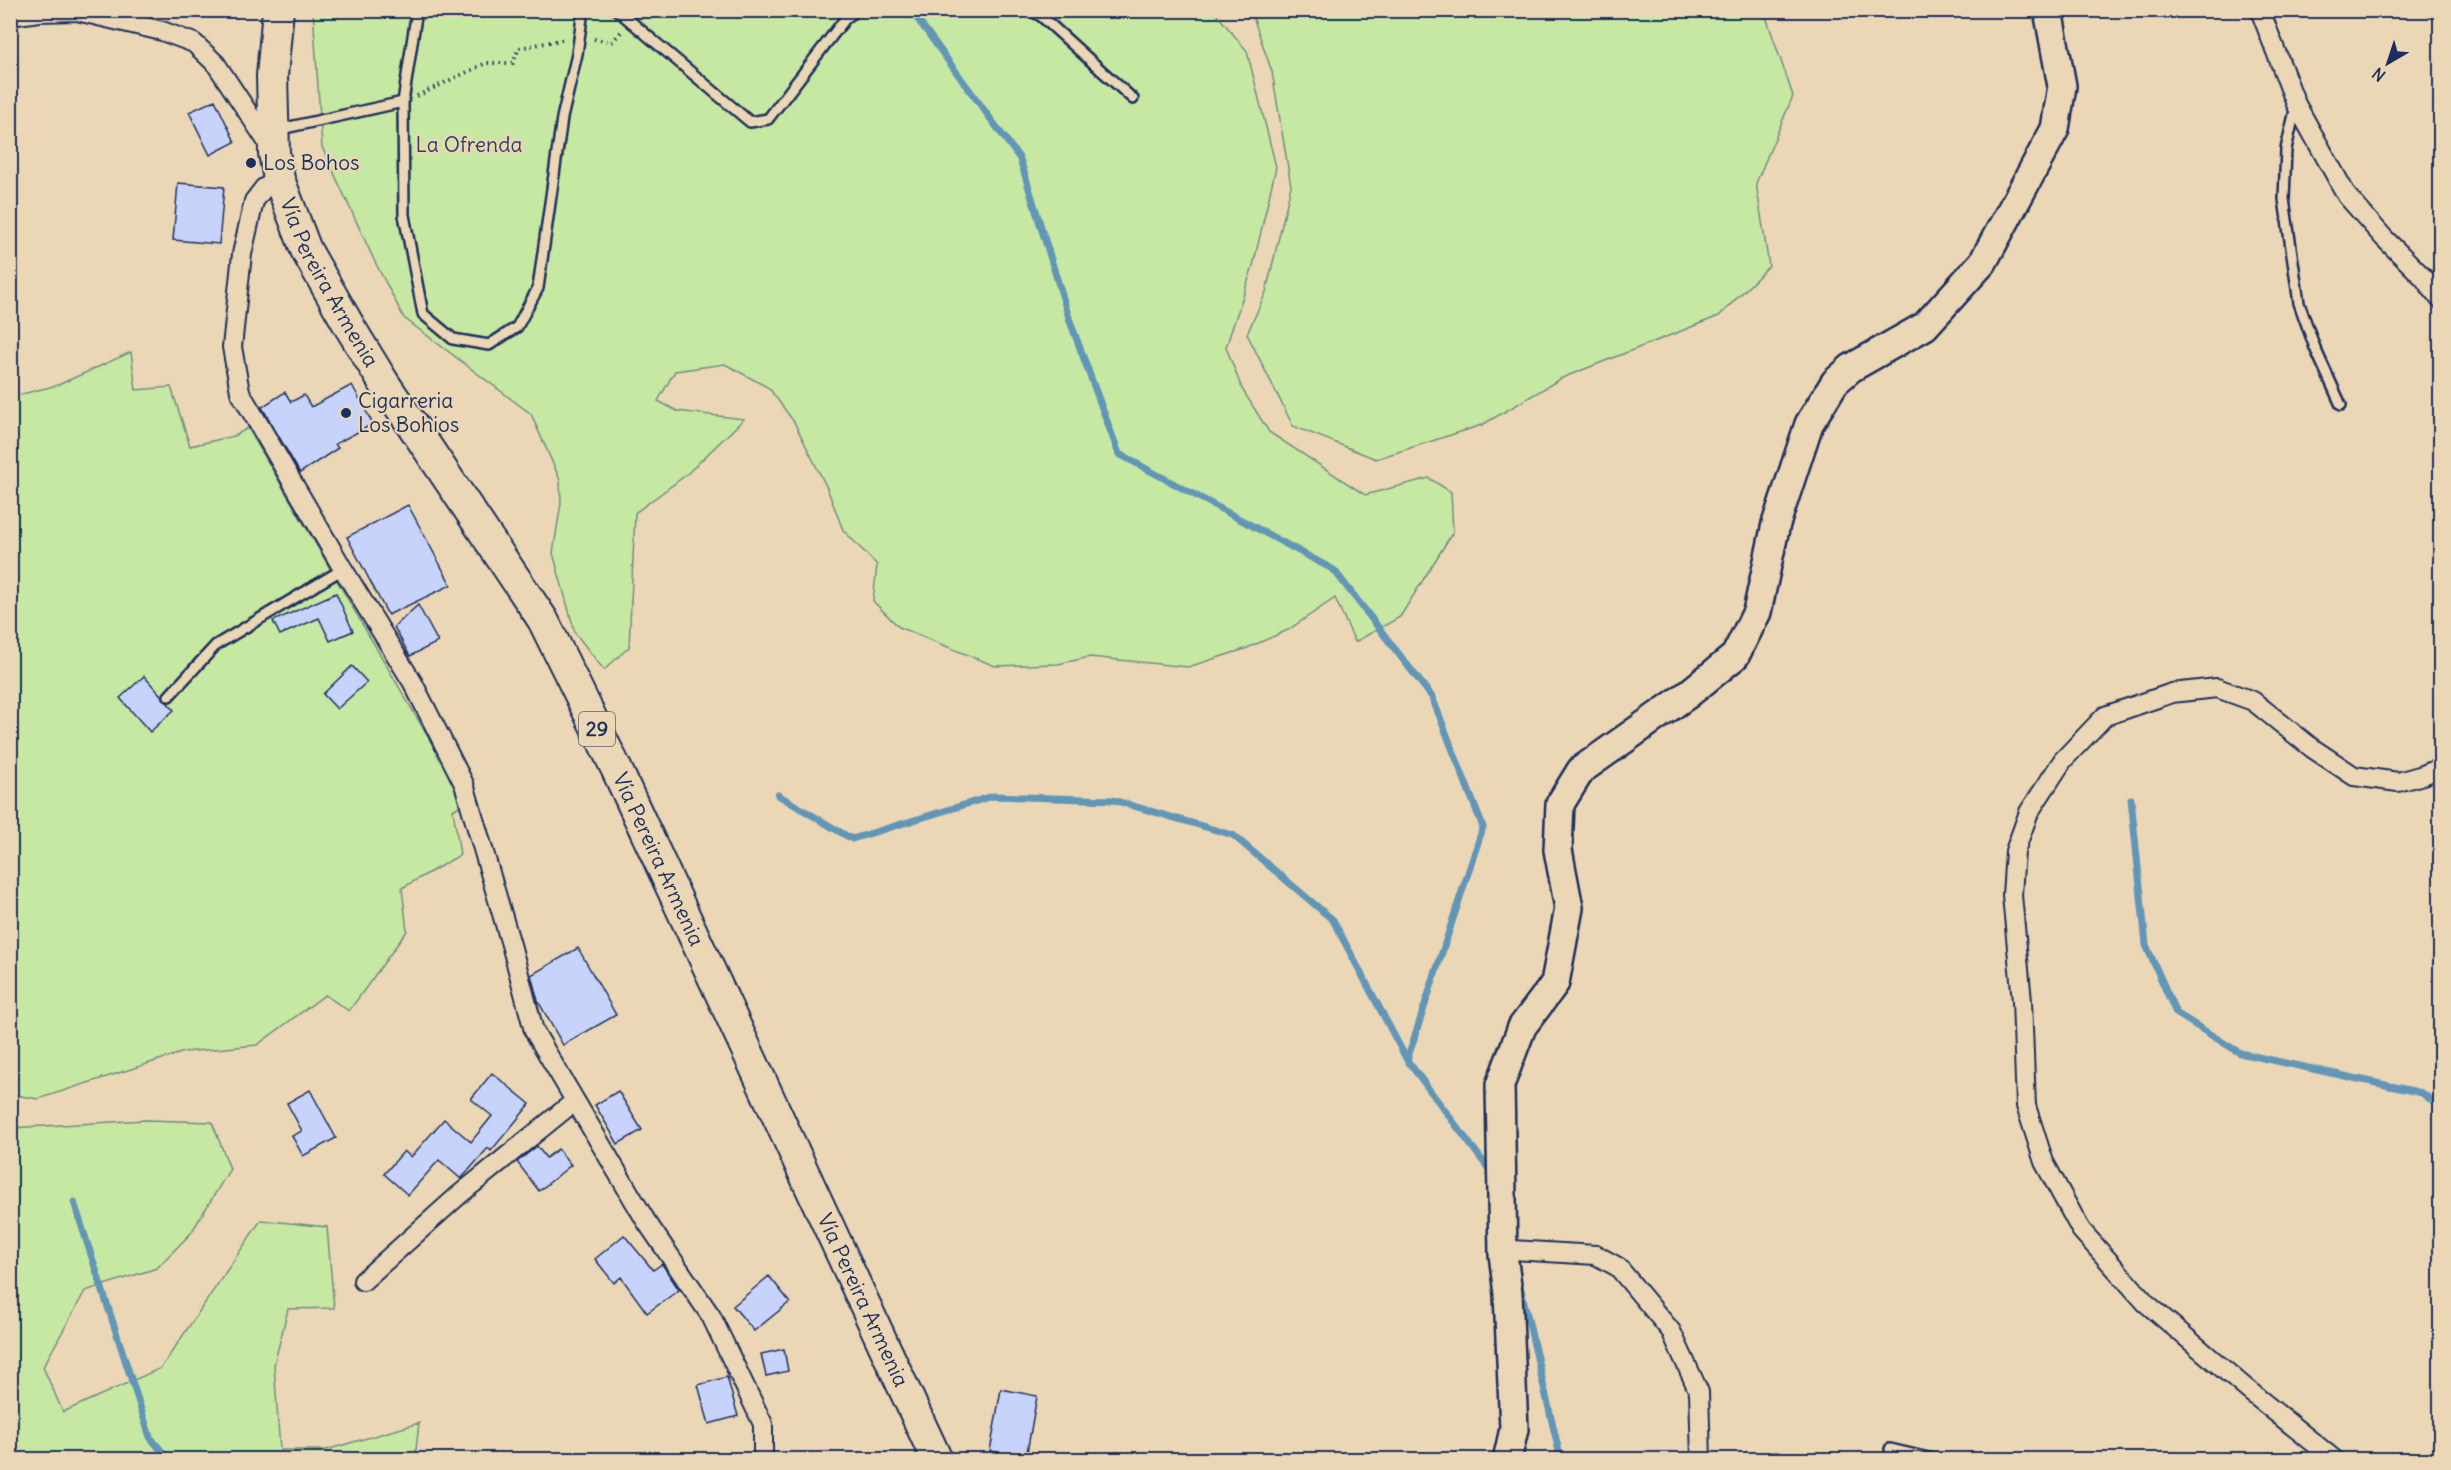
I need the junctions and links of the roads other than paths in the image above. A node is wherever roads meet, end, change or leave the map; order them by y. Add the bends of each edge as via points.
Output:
1 (278, 10) edge
2 (417, 10) edge
3 (583, 10) edge
4 (617, 10) edge
5 (856, 10) edge
6 (1030, 10) edge
7 (2048, 10) edge
8 (2260, 10) edge
9 (10, 16) edge
10 (1133, 99) dead end
11 (403, 102) junction
12 (2296, 104) junction
13 (276, 154) junction
14 (2440, 299) edge
15 (2341, 405) dead end
16 (343, 569) junction
17 (169, 696) dead end
18 (2440, 768) edge
19 (575, 1101) junction
20 (1503, 1254) junction
21 (363, 1281) dead end
22 (1890, 1449) dead end
23 (763, 1460) edge
24 (937, 1460) edge
25 (1507, 1460) edge
26 (1701, 1460) edge
27 (1937, 1460) edge
28 (2335, 1460) edge

1 - 13 main road, Vía Pereira Armenia / 29 via 272,76
2 - 11 lane
3 - 11 lane via 562,118 538,288 517,327 489,345 453,339 423,314 404,215
4 - 5 lane via 750,122 768,119
6 - 10 lane
7 - 20 street via 2062,86 2055,129 1983,262 1925,326 1851,368 1835,382 1809,424 1776,524 1757,612 1735,656 1581,770 1560,804 1558,850 1569,908 1555,983 1522,1027 1500,1085
8 - 12 street
9 - 13 street via 77,11 162,31 194,43 216,64
11 - 13 lane
12 - 14 street via 2347,196
12 - 15 lane via 2286,149 2284,199 2299,303
13 - 16 street via 264,188 254,201 242,254 232,347 240,392
13 - 24 main road, Vía Pereira Armenia / 29 via 306,250 351,329 554,640
16 - 17 lane via 216,645
16 - 19 street via 413,683 464,784 534,1031
18 - 28 street via 2398,782 2354,776 2253,701 2217,688 2172,693 2105,716 2057,769 2029,812 2015,851 2012,894 2026,1106 2044,1162 2080,1230 2146,1303
19 - 21 street via 459,1195
19 - 23 street via 646,1221 711,1316 763,1424
20 - 25 street via 1514,1429
20 - 26 street via 1512,1250 1596,1255 1618,1267 1671,1331 1699,1392
22 - 27 lane

